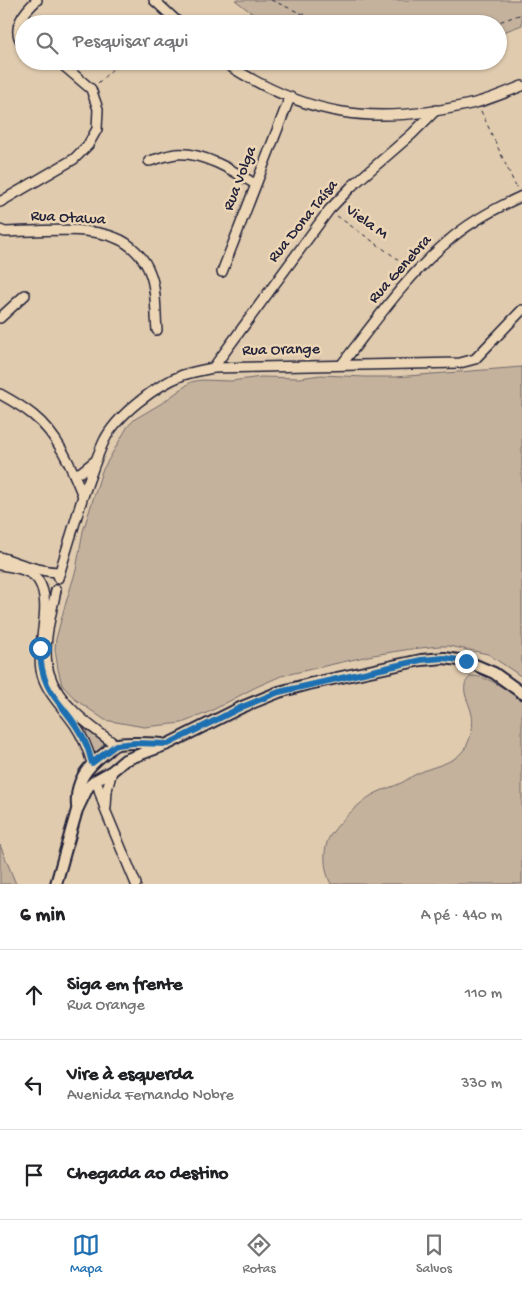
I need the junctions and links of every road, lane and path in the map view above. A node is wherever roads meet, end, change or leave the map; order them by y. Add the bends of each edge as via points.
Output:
1 (37, 0) edge
2 (154, 0) edge
3 (271, 0) edge
4 (522, 14) edge
5 (23, 15) edge
6 (170, 15) edge
7 (305, 15) edge
8 (507, 19) edge
9 (68, 70) edge
10 (112, 70) edge
11 (237, 70) edge
12 (522, 86) edge
13 (91, 90) junction
14 (290, 97) junction
15 (477, 103) junction
16 (436, 110) junction
17 (150, 161) dead end
18 (255, 184) junction
19 (521, 196) edge
20 (0, 202) edge
21 (329, 210) junction
22 (0, 230) edge
23 (222, 272) dead end
24 (415, 272) junction
25 (25, 295) dead end
26 (522, 310) edge
27 (0, 318) edge
28 (156, 330) dead end
29 (342, 364) junction
30 (213, 368) junction
31 (0, 394) edge
32 (98, 460) junction
33 (74, 474) junction
34 (83, 496) junction
35 (0, 557) edge
36 (0, 565) edge
37 (56, 590) dead end
38 (522, 692) edge
39 (168, 744) junction
40 (116, 745) junction
41 (125, 760) junction
42 (92, 763) junction
43 (114, 769) junction
44 (96, 780) junction
45 (77, 810) junction
46 (106, 812) junction
47 (56, 884) edge
48 (136, 884) edge

1 - 5 street
2 - 6 street
3 - 7 path
4 - 8 path
9 - 13 street
10 - 13 path
11 - 14 street
12 - 15 street
13 - 20 street via 98,109 97,130 88,145 74,159
14 - 16 street via 350,113 404,114
14 - 18 street, Rua Volga
15 - 16 street
15 - 19 path
16 - 21 street, Rua Dona Taísa
17 - 18 street via 186,154 217,163
18 - 23 street, Rua Volga
19 - 24 street, Rua Genebra via 466,227
21 - 24 path, Viela M
21 - 30 street, Rua Dona Taísa
22 - 28 street, Rua Otawa via 99,233 127,244 150,272
24 - 29 street, Rua Genebra
25 - 27 street
26 - 29 street, Rua Orange via 475,359 445,364
29 - 30 street, Rua Orange
30 - 32 street, Rua Orange via 182,376 162,386 126,412 103,442
31 - 33 street via 32,414 49,431
32 - 33 street
32 - 34 street, Rua Orange
33 - 34 street
34 - 35 street, Rua Orange via 59,575
36 - 42 street via 32,574 38,581 44,596 40,648 42,673 46,685 86,744
37 - 40 street via 48,635 48,672 59,694
38 - 39 main road via 494,673 466,661 444,658 421,660 279,692
39 - 40 main road
39 - 41 main road
40 - 41 main road
40 - 42 main road
41 - 43 main road
42 - 43 main road
42 - 44 main road
42 - 45 main road via 84,773 78,791
43 - 44 main road
43 - 46 street
44 - 45 main road via 88,787
44 - 46 street
45 - 47 main road
46 - 48 street

